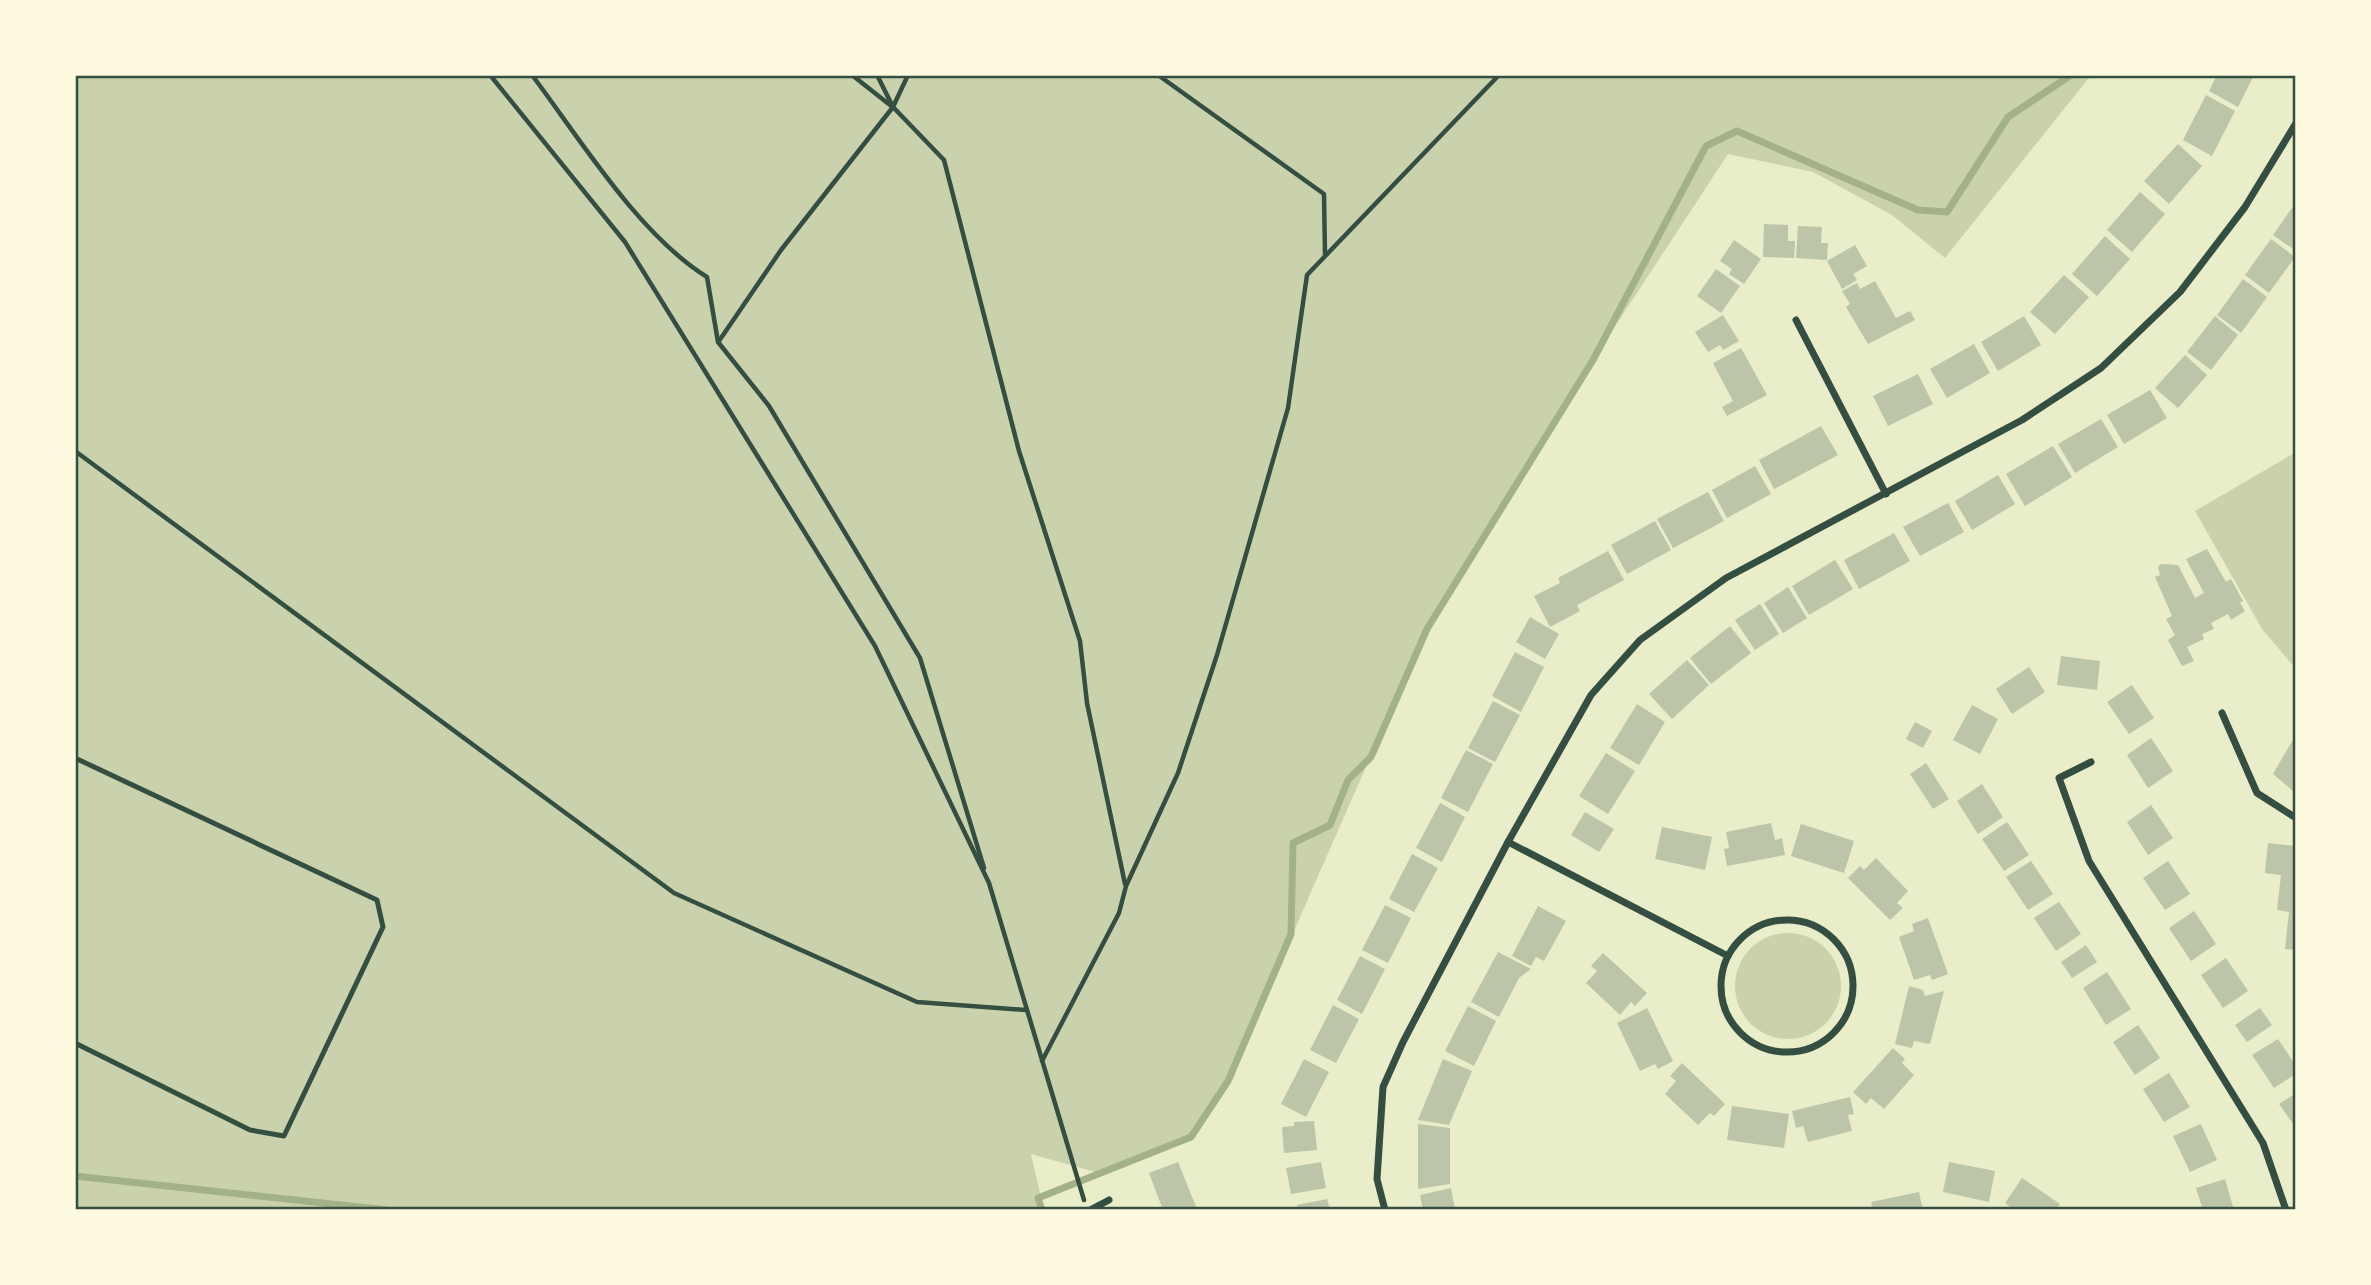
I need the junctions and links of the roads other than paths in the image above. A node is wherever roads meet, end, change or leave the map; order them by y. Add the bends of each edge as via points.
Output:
1 (2296, 123) edge
2 (1796, 320) dead end
3 (1886, 494) junction
4 (2222, 713) dead end
5 (75, 758) edge
6 (2091, 762) dead end
7 (2296, 818) edge
8 (1508, 842) junction
9 (1728, 956) junction
10 (75, 1043) edge
11 (1109, 1200) dead end
12 (1090, 1210) edge
13 (1385, 1210) edge
14 (2286, 1210) edge

1 - 3 street via 2245,206 2180,292 2101,368 2022,420
2 - 3 street
3 - 8 street via 1726,578 1640,640 1591,695
4 - 7 street via 2257,793
5 - 10 lane via 377,900 383,928 284,1136 250,1130
6 - 14 street via 2059,778 2089,861 2263,1143
8 - 9 street
8 - 13 street via 1383,1087 1377,1179
9 - 9 street via 1742,937 1771,922 1796,921 1820,929 1844,951 1850,966 1854,983 1847,1015 1838,1029 1811,1048 1779,1052 1762,1048 1748,1040 1727,1014 1721,982
11 - 12 street

